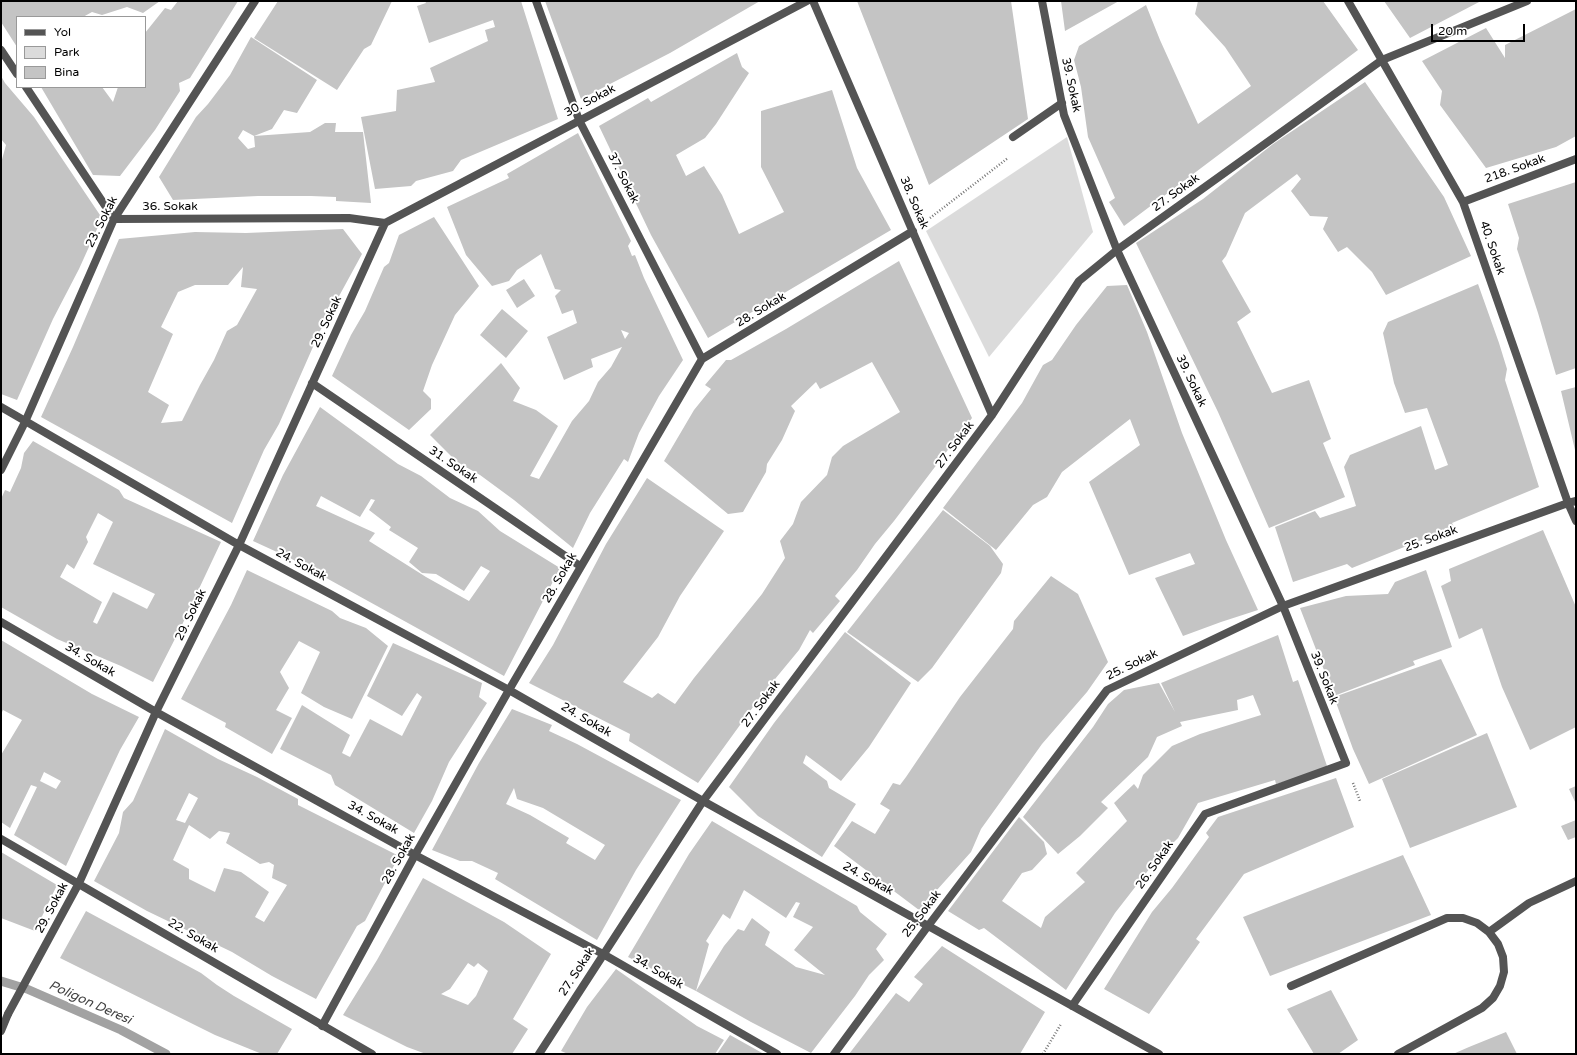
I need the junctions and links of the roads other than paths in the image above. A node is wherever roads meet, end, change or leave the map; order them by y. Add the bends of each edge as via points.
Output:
1 (255, 1) edge
2 (536, 1) edge
3 (807, 1) edge
4 (813, 1) edge
5 (1042, 1) edge
6 (1348, 1) edge
7 (1527, 1) edge
8 (1, 50) edge
9 (1382, 60) junction
10 (16, 72) edge
11 (27, 88) edge
12 (1062, 103) junction
13 (579, 120) junction
14 (1013, 137) dead end
15 (1576, 160) edge
16 (1463, 202) junction
17 (114, 219) junction
18 (385, 223) junction
19 (913, 231) junction
20 (1117, 250) junction
21 (702, 359) junction
22 (312, 383) junction
23 (1, 407) edge
24 (992, 415) junction
25 (25, 422) junction
26 (1, 470) edge
27 (1572, 502) edge
28 (1576, 521) edge
29 (239, 545) junction
30 (580, 566) junction
31 (1283, 606) junction
32 (1, 622) edge
33 (509, 690) junction
34 (156, 712) junction
35 (1346, 763) joint
36 (702, 801) junction
37 (1, 839) edge
38 (415, 856) junction
39 (1576, 881) edge
40 (79, 883) junction
41 (928, 926) junction
42 (1489, 932) junction
43 (603, 954) junction
44 (1291, 986) dead end
45 (1072, 1006) junction
46 (322, 1026) junction
47 (1, 1031) edge
48 (372, 1054) edge
49 (539, 1054) edge
50 (777, 1054) edge
51 (834, 1054) edge
52 (1159, 1054) edge
53 (1398, 1054) edge

1 - 17 street, 23. Sokak
2 - 13 street, 37. Sokak
3 - 13 street, 30. Sokak
4 - 19 street, 38. Sokak
5 - 12 street, 39. Sokak
6 - 9 street, 40. Sokak
7 - 9 street, 27. Sokak
8 - 10 street
9 - 16 street, 40. Sokak
9 - 20 street, 27. Sokak
11 - 17 street
12 - 14 street
12 - 20 street, 39. Sokak
13 - 18 street, 30. Sokak
13 - 21 street, 37. Sokak
15 - 16 street, 218. Sokak
16 - 27 street, 40. Sokak
17 - 18 street, 36. Sokak via 349,218
17 - 25 street, 23. Sokak
18 - 22 street, 29. Sokak
19 - 21 street, 28. Sokak
19 - 24 street, 38. Sokak
20 - 24 street, 27. Sokak via 1078,281
20 - 31 street, 39. Sokak
21 - 30 street, 28. Sokak
22 - 29 street, 29. Sokak
22 - 30 street, 31. Sokak
23 - 25 street, 24. Sokak
24 - 36 street, 27. Sokak
25 - 26 street, 23. Sokak
25 - 29 street, 24. Sokak
27 - 28 street, 40. Sokak
27 - 31 street, 25. Sokak
29 - 33 street, 24. Sokak
29 - 34 street, 29. Sokak
30 - 33 street, 28. Sokak
31 - 35 street, 39. Sokak
31 - 41 street, 25. Sokak via 1107,690
32 - 34 street, 34. Sokak
33 - 36 street, 24. Sokak
33 - 38 street, 28. Sokak
34 - 38 street, 34. Sokak
34 - 40 street, 29. Sokak
35 - 45 street, 26. Sokak via 1205,814
36 - 41 street, 24. Sokak
36 - 43 street, 27. Sokak
37 - 40 street, 22. Sokak
38 - 43 street, 34. Sokak
38 - 46 street, 28. Sokak
39 - 42 street via 1529,903
40 - 46 street, 22. Sokak
40 - 47 street, 29. Sokak
41 - 45 street, 24. Sokak
41 - 51 street, 25. Sokak
42 - 44 street via 1477,923 1463,918 1447,918
42 - 53 street via 1503,957 1504,972 1493,998 1482,1008
43 - 49 street, 27. Sokak
43 - 50 street, 34. Sokak
45 - 52 street, 24. Sokak
46 - 48 street, 22. Sokak

